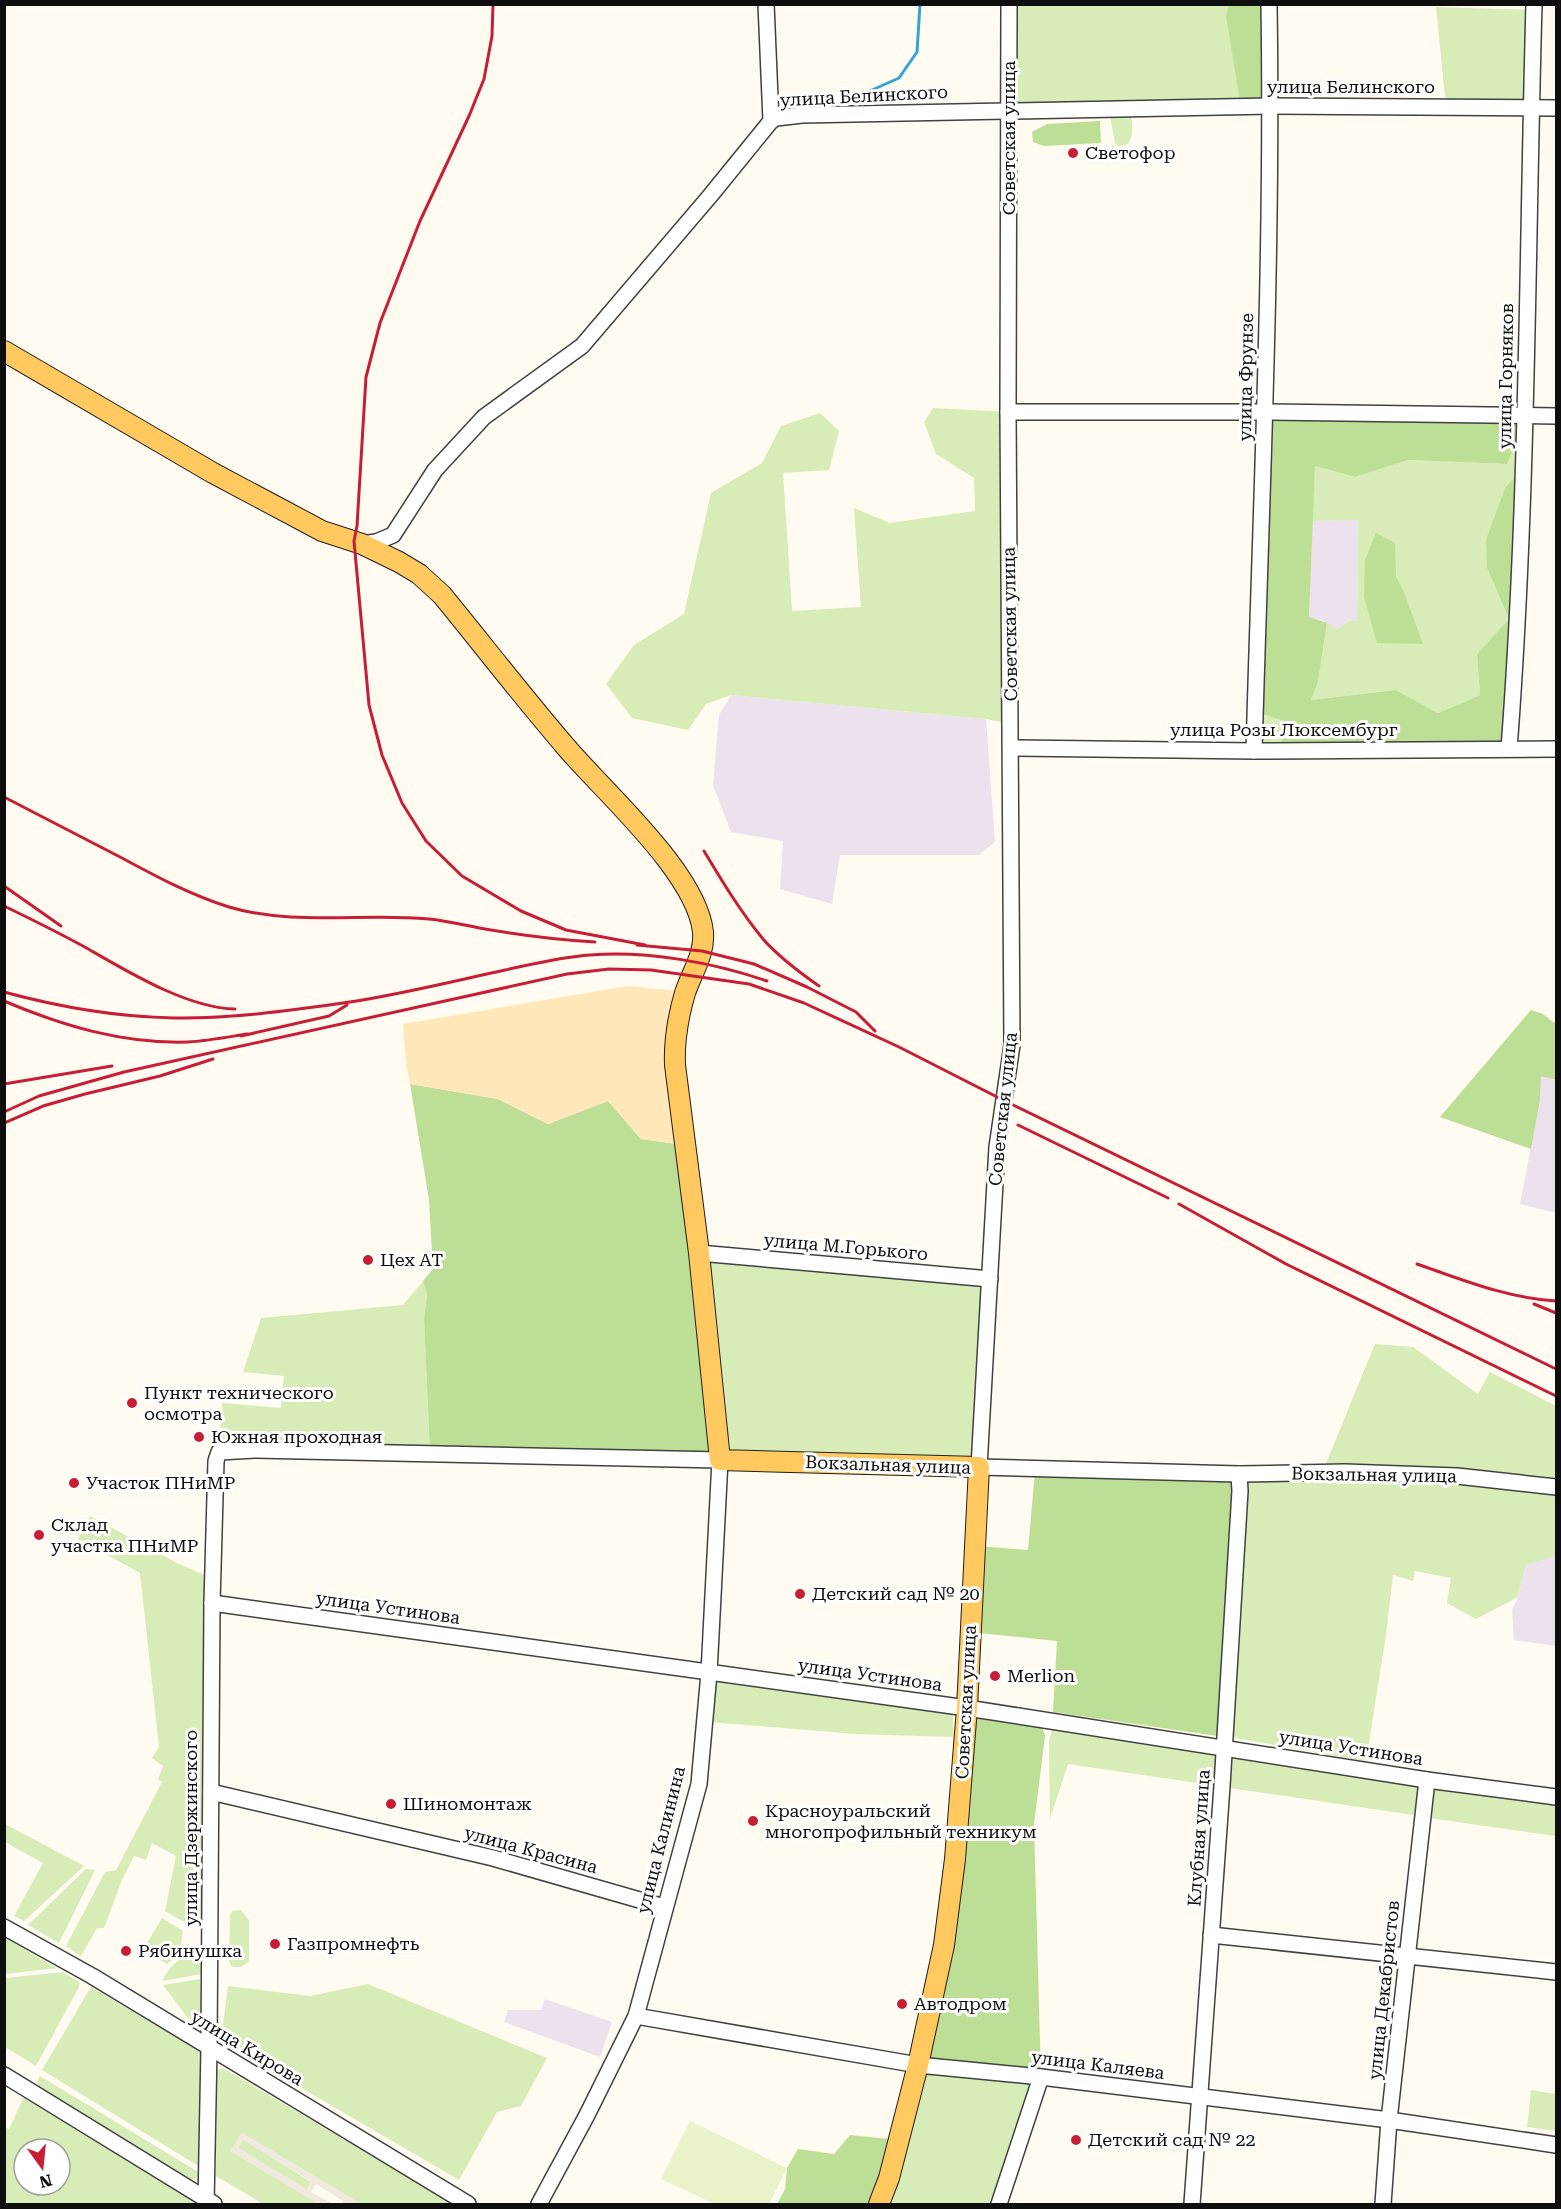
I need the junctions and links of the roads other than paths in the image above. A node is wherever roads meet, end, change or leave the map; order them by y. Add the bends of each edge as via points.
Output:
1 (766, 4) edge
2 (1009, 4) edge
3 (1269, 4) edge
4 (1534, 4) edge
5 (1271, 106) junction
6 (1532, 108) junction
7 (1557, 108) edge
8 (1010, 110) junction
9 (771, 121) junction
10 (4, 351) edge
11 (1008, 412) junction
12 (1265, 412) junction
13 (1526, 415) junction
14 (1557, 416) edge
15 (362, 544) junction
16 (1012, 748) junction
17 (1509, 749) junction
18 (1557, 749) edge
19 (1254, 751) junction
20 (699, 1253) junction
21 (990, 1280) junction
22 (219, 1452) joint
23 (720, 1460) junction
24 (979, 1467) junction
25 (1239, 1474) junction
26 (1557, 1487) edge
27 (212, 1604) junction
28 (709, 1672) junction
29 (967, 1708) junction
30 (1225, 1748) junction
31 (1426, 1780) junction
32 (211, 1792) junction
33 (1557, 1797) edge
34 (664, 1907) junction
35 (4, 1927) edge
36 (1211, 1935) junction
37 (1408, 1956) junction
38 (1557, 1972) edge
39 (636, 2016) junction
40 (209, 2048) junction
41 (918, 2065) junction
42 (4, 2075) edge
43 (1041, 2077) junction
44 (1199, 2097) junction
45 (1389, 2120) junction
46 (1557, 2145) edge
47 (209, 2203) edge
48 (468, 2205) edge
49 (539, 2205) edge
50 (879, 2205) edge
51 (999, 2205) edge
52 (1192, 2205) edge
53 (1383, 2205) edge

1 - 9 street
2 - 8 street, Советская улица
3 - 5 street, улица Фрунзе
4 - 6 street, улица Горняков
5 - 6 street, улица Белинского
5 - 8 street, улица Белинского
5 - 12 street, улица Фрунзе
6 - 7 street, улица Белинского
6 - 13 street, улица Горняков
8 - 9 street, улица Белинского via 802,115
8 - 11 street, Советская улица
9 - 15 street, улица Белинского via 582,346 484,417 435,470 393,535
10 - 15 main road via 231,483 322,531
11 - 12 street
11 - 16 street, Советская улица
12 - 13 street
12 - 19 street, улица Фрунзе
13 - 14 street
13 - 17 street, улица Горняков
15 - 20 main road via 419,574 442,595 566,748 658,847 687,889 703,934 702,951 685,993 675,1035 675,1065
16 - 19 street, улица Розы Люксембург
16 - 21 street, Советская улица via 1012,1045 997,1147
17 - 18 street, улица Розы Люксембург
17 - 19 street, улица Розы Люксембург
20 - 21 street, улица М.Горького
20 - 23 main road
21 - 24 street, Советская улица
22 - 23 street, Вокзальная улица via 290,1450
22 - 27 street, улица Дзержинского
23 - 24 main road, Вокзальная улица
23 - 28 street, улица Калинина
24 - 25 street, Вокзальная улица
24 - 29 main road, Советская улица
25 - 26 street, Вокзальная улица via 1457,1476
25 - 30 street, Клубная улица
27 - 28 street, улица Устинова
27 - 32 street, улица Дзержинского
28 - 29 street, улица Устинова
28 - 34 street, улица Калинина via 699,1784
29 - 30 street, улица Устинова
29 - 41 main road, Советская улица via 944,1945
30 - 31 street, улица Устинова
30 - 36 street, Клубная улица
31 - 33 street, улица Устинова
31 - 37 street, улица Декабристов
32 - 34 street, улица Красина via 493,1858
32 - 40 street, улица Дзержинского
34 - 39 street, улица Калинина
35 - 40 street, улица Кирова via 93,1976
36 - 37 street
36 - 44 street, Клубная улица
37 - 38 street
37 - 45 street, улица Декабристов
39 - 41 street, улица Каляева
39 - 49 street, улица Калинина
40 - 47 street, улица Дзержинского
40 - 48 street, улица Кирова
41 - 43 street, улица Каляева
41 - 50 main road, Советская улица
42 - 47 street
43 - 44 street, улица Каляева
43 - 51 street
44 - 45 street, улица Каляева
44 - 52 street, Клубная улица
45 - 46 street, улица Каляева
45 - 53 street, улица Декабристов

